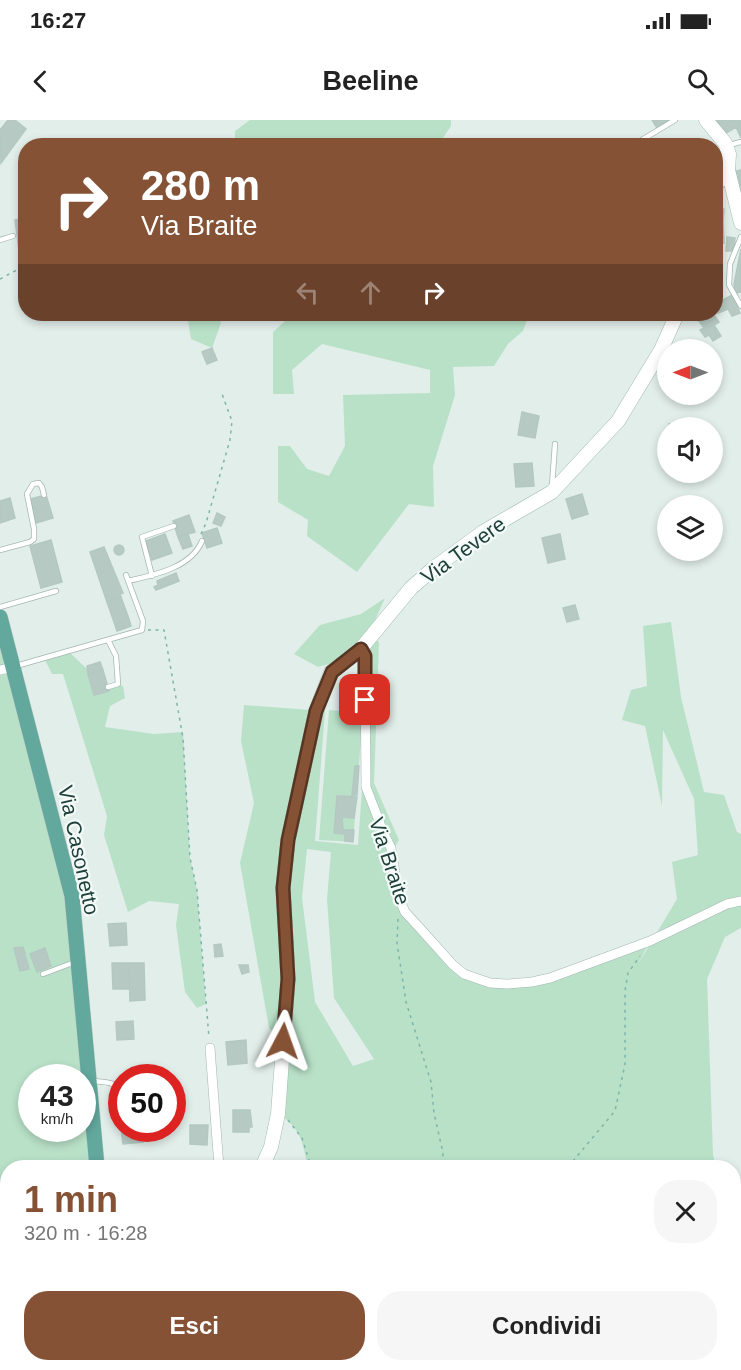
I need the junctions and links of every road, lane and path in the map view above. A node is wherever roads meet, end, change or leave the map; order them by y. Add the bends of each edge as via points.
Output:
1 (675, 120) edge
2 (706, 120) edge
3 (645, 138) edge
4 (720, 138) edge
5 (723, 142) edge
6 (741, 142) edge
7 (726, 146) junction
8 (728, 170) junction
9 (723, 176) edge
10 (741, 223) edge
11 (13, 236) dead end
12 (741, 237) edge
13 (0, 240) edge
14 (18, 270) edge
15 (0, 279) edge
16 (741, 306) edge
17 (674, 321) edge
18 (222, 394) dead end
19 (555, 444) dead end
20 (552, 492) junction
21 (44, 495) dead end
22 (174, 526) dead end
23 (202, 541) joint
24 (0, 550) edge
25 (126, 575) dead end
26 (152, 576) junction
27 (128, 581) junction
28 (56, 591) dead end
29 (0, 607) edge
30 (0, 617) edge
31 (142, 630) junction
32 (108, 640) junction
33 (361, 649) junction
34 (7, 669) edge
35 (108, 687) dead end
36 (399, 898) junction
37 (741, 901) edge
38 (650, 941) junction
39 (78, 961) junction
40 (43, 974) dead end
41 (210, 1048) joint
42 (87, 1064) edge
43 (278, 1114) junction
44 (95, 1142) edge
45 (96, 1160) edge
46 (218, 1160) edge
47 (265, 1160) edge
48 (309, 1160) edge
49 (443, 1160) edge
50 (574, 1160) edge

1 - 3 lane
2 - 4 main road
5 - 7 main road
6 - 7 lane
7 - 8 main road
8 - 9 main road
8 - 10 main road
11 - 13 lane
12 - 16 lane via 730,264 729,285
14 - 15 path
17 - 20 main road, Via Tevere via 618,421
18 - 23 path via 232,421 230,440 201,532
19 - 20 lane
20 - 33 main road, Via Tevere via 483,532 434,568 411,588
21 - 24 lane via 39,483 33,484 27,494 34,539
22 - 26 lane via 142,537
23 - 26 lane via 199,549 177,566
25 - 27 lane
26 - 27 lane
27 - 31 lane via 143,621
28 - 29 lane
30 - 34 main road, Via Casonetto
31 - 32 lane
31 - 41 path via 164,630 180,712 190,858 197,890
32 - 34 lane
32 - 35 lane via 116,656 117,684
33 - 36 street, Via Braite via 365,656 366,787 391,848
33 - 43 main road, Via Tevere via 332,672 316,711 288,840 283,888 288,979
34 - 39 main road, Via Casonetto via 72,896
36 - 38 street, Via Braite via 405,912 453,966 490,983 550,978
36 - 49 path via 397,943 406,1002 431,1082
37 - 38 street, Via Braite via 726,904
38 - 50 path via 628,973 625,1064 615,1111
39 - 40 lane
39 - 42 main road, Via Casonetto
41 - 46 street
43 - 47 main road, Via Tevere
43 - 48 path via 288,1119 302,1138
44 - 45 main road, Via Casonetto

